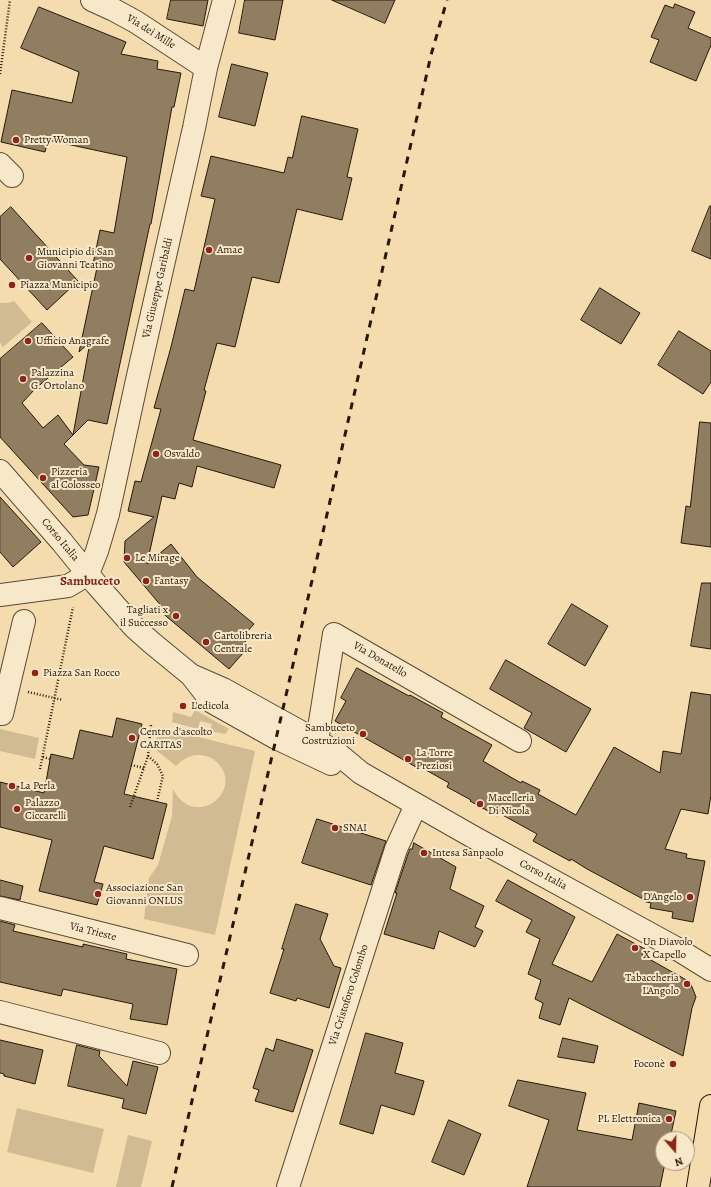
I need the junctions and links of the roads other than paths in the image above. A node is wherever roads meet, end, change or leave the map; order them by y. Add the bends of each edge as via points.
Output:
1 (92, 0) edge
2 (224, 0) edge
3 (206, 68) junction
4 (0, 471) edge
5 (88, 574) junction
6 (0, 595) edge
7 (24, 621) dead end
8 (191, 675) junction
9 (0, 714) edge
10 (317, 741) junction
11 (520, 741) dead end
12 (354, 769) junction
13 (416, 805) junction
14 (0, 908) edge
15 (187, 954) dead end
16 (711, 970) edge
17 (0, 1012) edge
18 (159, 1053) dead end
19 (711, 1106) edge
20 (288, 1187) edge
21 (698, 1187) edge

1 - 3 street, Via dei Mille via 136,22
2 - 3 street, Via Giuseppe Garibaldi
3 - 5 street, Via Giuseppe Garibaldi via 108,514
4 - 5 street, Corso Italia
5 - 6 street via 68,586
5 - 8 street, Corso Italia via 134,627
7 - 9 street
8 - 10 street, Corso Italia via 223,689
8 - 12 street, Corso Italia via 212,702 239,718 320,760 336,767
10 - 11 street, Via Donatello via 334,634
10 - 12 street, Corso Italia via 337,753
12 - 13 street, Corso Italia
13 - 16 street, Corso Italia via 674,947
13 - 20 street, Via Cristoforo Colombo via 396,849
14 - 15 street, Via Trieste
17 - 18 street
19 - 21 main road

